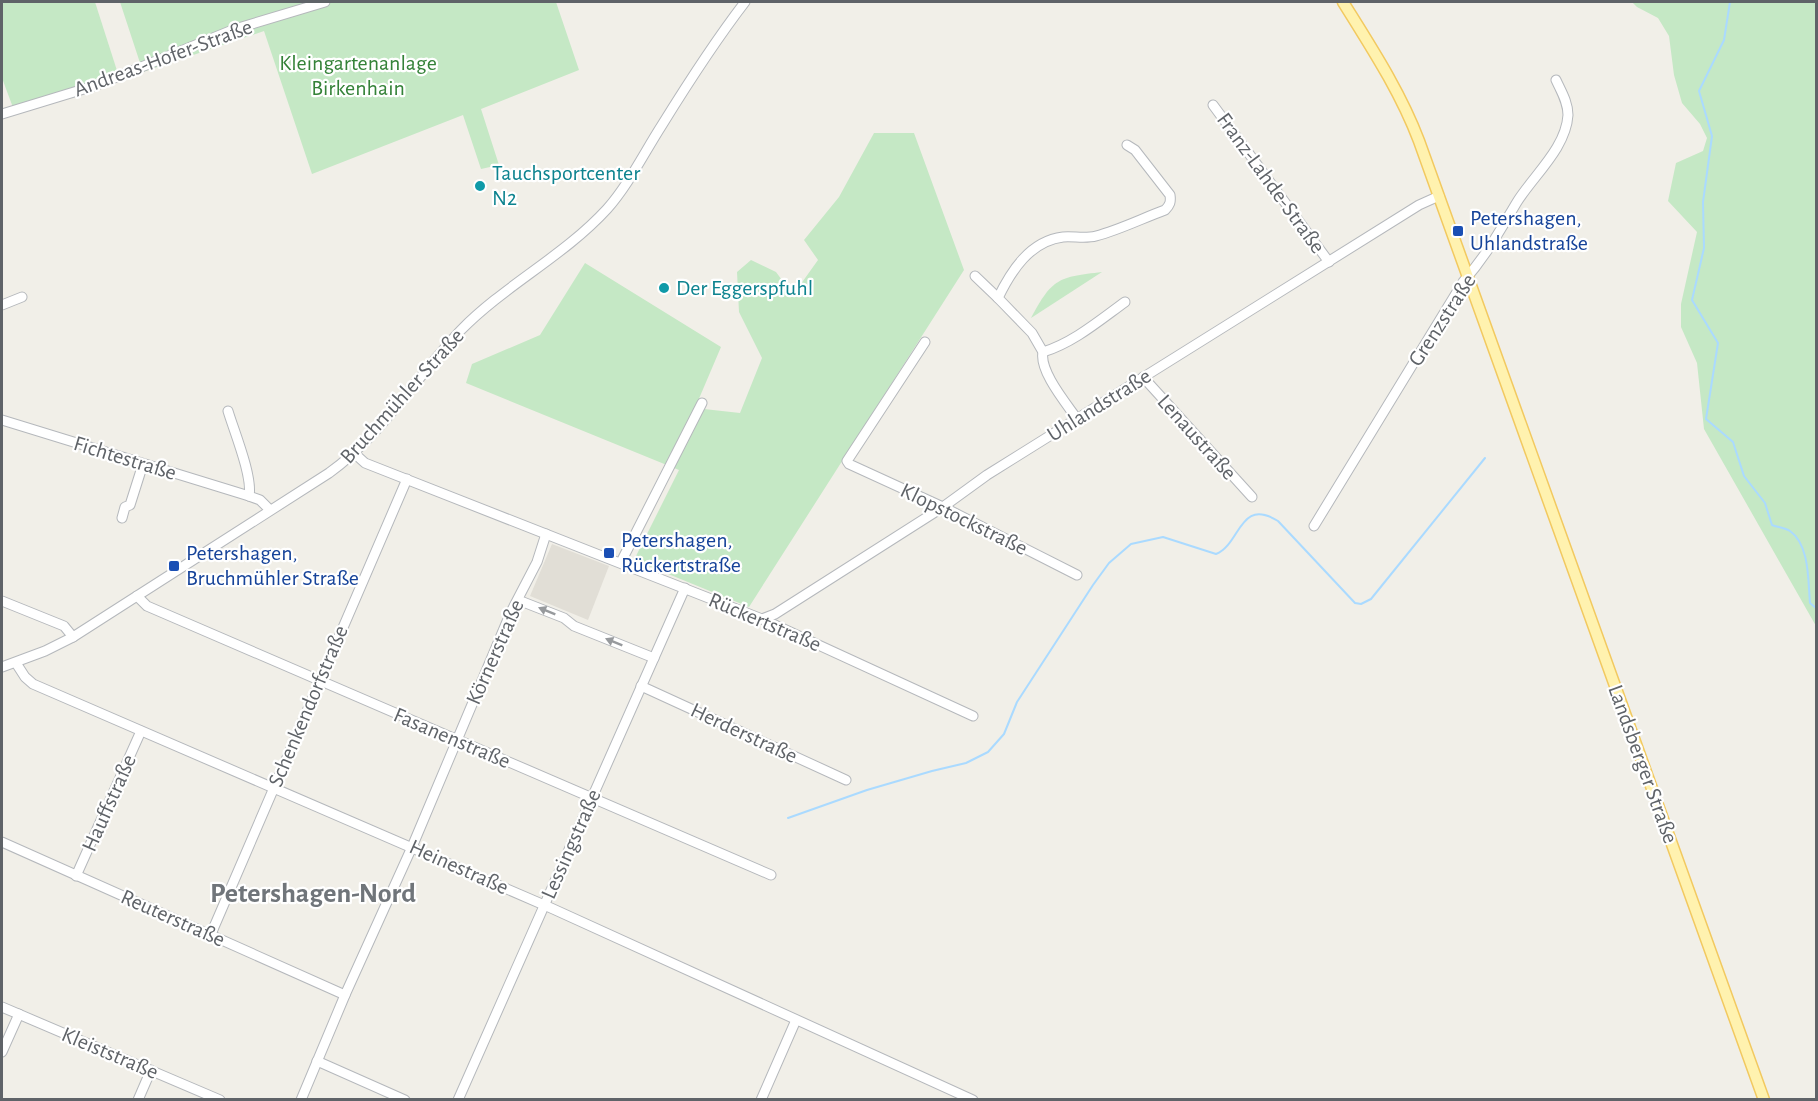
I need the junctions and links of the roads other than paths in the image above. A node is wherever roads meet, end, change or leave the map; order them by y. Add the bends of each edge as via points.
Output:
1 (325, 2) edge
2 (745, 2) edge
3 (1342, 2) edge
4 (1556, 80) dead end
5 (1213, 105) dead end
6 (2, 114) edge
7 (1127, 145) dead end
8 (1439, 196) junction
9 (1329, 262) junction
10 (975, 276) dead end
11 (1468, 276) junction
12 (22, 297) dead end
13 (998, 298) junction
14 (1125, 302) dead end
15 (2, 305) edge
16 (926, 342) dead end
17 (1043, 352) junction
18 (1143, 377) junction
19 (702, 403) dead end
20 (228, 411) dead end
21 (1077, 419) junction
22 (2, 420) edge
23 (354, 453) junction
24 (143, 464) junction
25 (406, 479) junction
26 (249, 496) junction
27 (1252, 497) dead end
28 (943, 507) junction
29 (270, 510) junction
30 (122, 518) dead end
31 (1314, 526) dead end
32 (546, 534) junction
33 (621, 562) junction
34 (1077, 575) dead end
35 (685, 588) junction
36 (137, 596) junction
37 (518, 600) junction
38 (2, 601) edge
39 (762, 619) junction
40 (73, 637) junction
41 (654, 658) junction
42 (16, 663) junction
43 (2, 667) edge
44 (319, 681) junction
45 (641, 686) junction
46 (974, 716) dead end
47 (141, 731) junction
48 (457, 740) junction
49 (846, 780) dead end
50 (273, 788) junction
51 (592, 797) junction
52 (2, 842) edge
53 (412, 847) junction
54 (771, 874) dead end
55 (76, 876) junction
56 (544, 905) junction
57 (211, 934) junction
58 (345, 994) junction
59 (2, 1007) edge
60 (19, 1014) junction
61 (796, 1020) junction
62 (2, 1052) edge
63 (317, 1061) junction
64 (151, 1070) junction
65 (138, 1100) edge
66 (220, 1100) edge
67 (301, 1100) edge
68 (405, 1100) edge
69 (458, 1100) edge
70 (761, 1100) edge
71 (973, 1100) edge
72 (1764, 1100) edge

1 - 6 street, Andreas-Hofer-Straße via 235,29 96,85
2 - 23 street, Bruchmühler Straße via 608,207 582,235 462,329
3 - 8 main road, Landsberger Straße via 1398,92
4 - 11 street, Grenzstraße via 1568,114 1560,142
5 - 9 street, Franz-Lahde-Straße
7 - 13 street via 1170,195 1169,206 1094,237 1062,237 1043,244 1015,267
8 - 9 street, Uhlandstraße
8 - 11 main road, Landsberger Straße
9 - 18 street, Uhlandstraße
10 - 13 street
11 - 31 street, Grenzstraße
11 - 72 main road, Landsberger Straße
12 - 15 street
13 - 17 street via 1032,333
14 - 17 street via 1054,349
16 - 28 street, Klopstockstraße via 847,461
17 - 21 street via 1041,360 1046,372
18 - 21 street, Uhlandstraße
18 - 27 street, Lenaustraße
19 - 33 street
20 - 26 street via 251,488
21 - 28 street, Uhlandstraße
22 - 24 street, Fichtestraße
23 - 25 street, Rückertstraße via 365,463
23 - 29 street, Bruchmühler Straße
24 - 26 street, Fichtestraße
24 - 30 street
25 - 32 street, Rückertstraße
25 - 44 street, Schenkendorfstraße
26 - 29 street, Fichtestraße
28 - 34 street, Klopstockstraße
28 - 39 street, Uhlandstraße
29 - 36 street, Bruchmühler Straße
32 - 33 street, Rückertstraße
32 - 37 street, Körnerstraße
33 - 35 street, Rückertstraße
35 - 39 street, Rückertstraße
35 - 41 street, Lessingstraße
36 - 40 street, Bruchmühler Straße
36 - 44 street, Fasanenstraße via 147,606
41 -> 37 street
37 - 48 street, Körnerstraße
38 - 40 street via 64,626
39 - 46 street, Rückertstraße
40 - 42 street, Bruchmühler Straße
41 - 45 street, Lessingstraße
42 - 43 street, Bruchmühler Straße
42 - 47 street, Heinestraße via 33,684
44 - 48 street, Fasanenstraße
44 - 50 street, Schenkendorfstraße
45 - 49 street, Herderstraße
45 - 51 street, Lessingstraße
47 - 50 street, Heinestraße
47 - 55 street, Hauffstraße
48 - 51 street, Fasanenstraße
48 - 53 street, Körnerstraße
50 - 53 street, Heinestraße
50 - 57 street, Schenkendorfstraße
51 - 54 street, Fasanenstraße
51 - 56 street, Lessingstraße
52 - 55 street, Reuterstraße
53 - 56 street, Heinestraße
53 - 58 street, Körnerstraße
55 - 57 street, Reuterstraße
56 - 61 street, Heinestraße
56 - 69 street, Lessingstraße
57 - 58 street, Reuterstraße
58 - 63 street, Körnerstraße
59 - 60 street, Kleiststraße
60 - 62 street
60 - 64 street, Kleiststraße
61 - 70 street
61 - 71 street, Heinestraße
63 - 67 street, Körnerstraße
63 - 68 street
64 - 65 street
64 - 66 street, Kleiststraße

